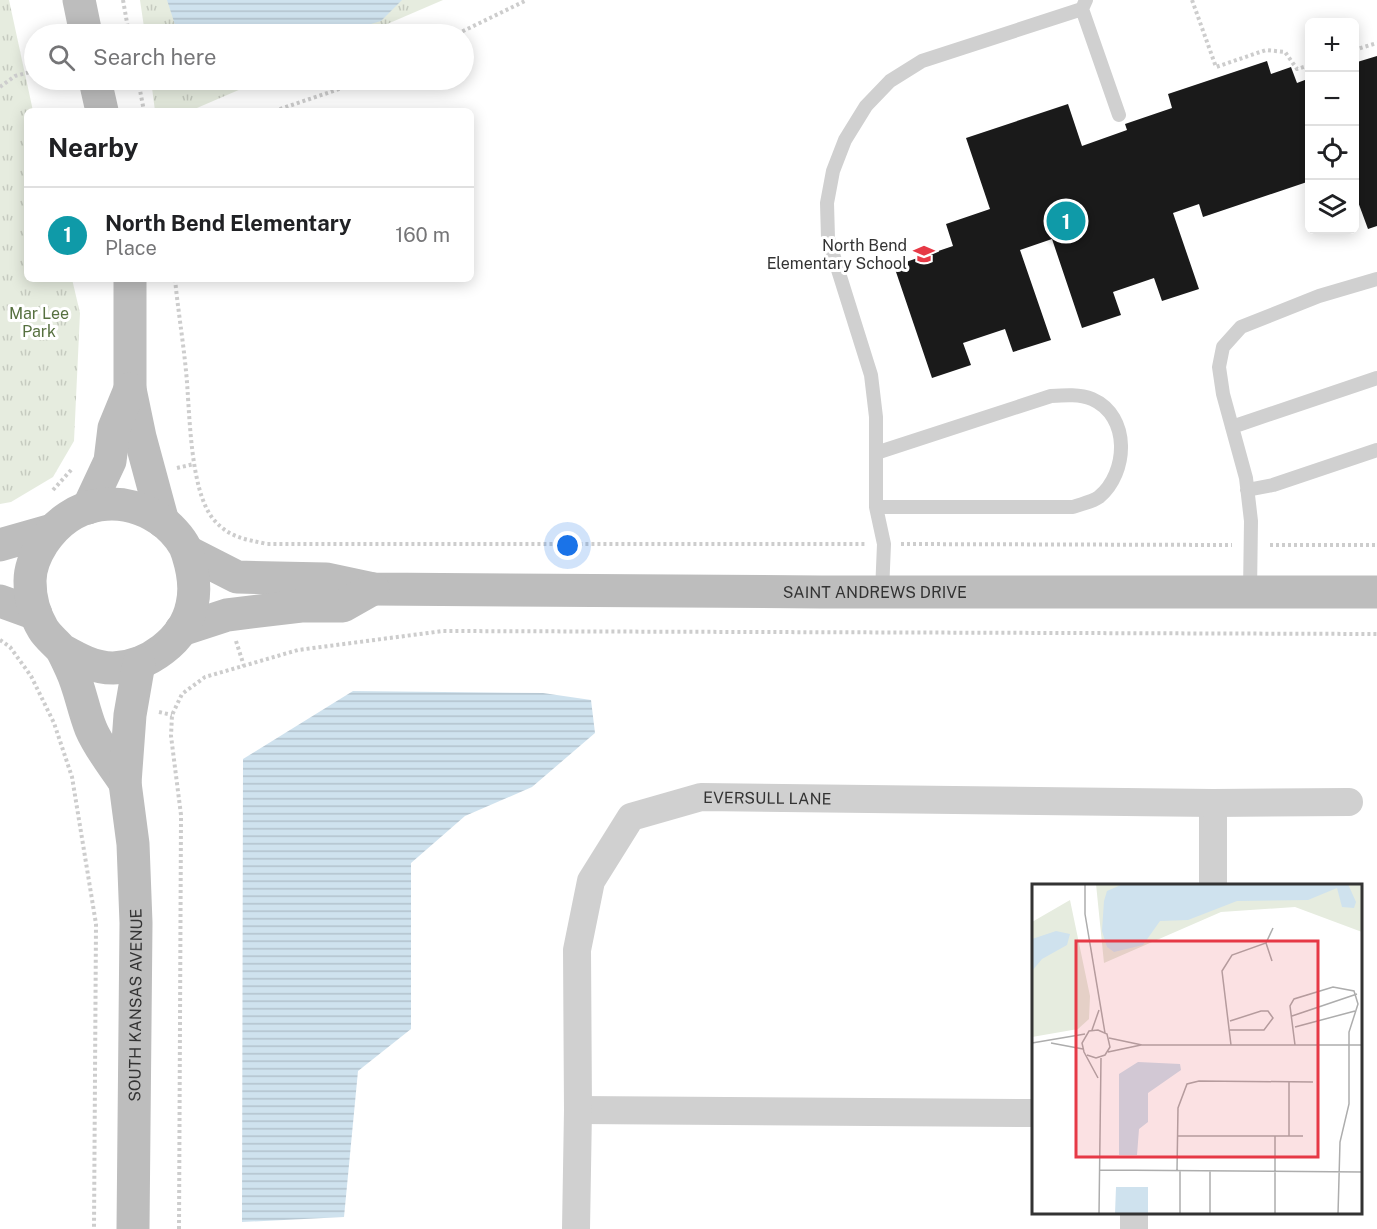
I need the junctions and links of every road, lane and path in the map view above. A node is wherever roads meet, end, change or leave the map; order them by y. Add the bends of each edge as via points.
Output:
1 (79, 0) edge
2 (123, 0) edge
3 (528, 0) edge
4 (1192, 0) edge
5 (1084, 4) edge
6 (84, 24) edge
7 (127, 24) edge
8 (474, 26) edge
9 (1377, 43) edge
10 (1359, 48) edge
11 (1305, 67) edge
12 (24, 74) edge
13 (0, 87) edge
14 (97, 90) edge
15 (140, 90) edge
16 (336, 90) edge
17 (101, 108) edge
18 (143, 108) edge
19 (283, 108) edge
20 (1119, 115) dead end
21 (1377, 279) edge
22 (130, 282) edge
23 (175, 282) edge
24 (1377, 378) edge
25 (130, 389) junction
26 (1232, 427) junction
27 (1377, 450) edge
28 (876, 453) junction
29 (1247, 490) junction
30 (876, 507) junction
31 (88, 508) junction
32 (163, 522) junction
33 (52, 530) junction
34 (884, 544) junction
35 (0, 545) edge
36 (1250, 545) junction
37 (1377, 545) edge
38 (188, 552) junction
39 (373, 589) junction
40 (1250, 591) junction
41 (882, 592) junction
42 (1377, 592) edge
43 (0, 601) edge
44 (36, 614) junction
45 (181, 630) junction
46 (1377, 634) edge
47 (0, 640) edge
48 (62, 650) junction
49 (139, 663) junction
50 (125, 783) junction
51 (1349, 802) dead end
52 (1213, 803) junction
53 (1214, 884) edge
54 (578, 1110) junction
55 (1032, 1113) edge
56 (94, 1229) edge
57 (133, 1229) edge
58 (179, 1229) edge
59 (576, 1229) edge

1 - 6 street
2 - 7 path
3 - 8 path
4 - 11 path via 1216,67 1266,50 1285,52 1297,69
5 - 20 lane
5 - 28 lane via 922,61 890,81 866,106 845,141 833,171 827,203 828,238 871,375
9 - 10 path
12 - 13 path
14 - 17 street
15 - 18 path
16 - 19 path
21 - 26 lane via 1319,296 1240,327 1223,347 1219,367
22 - 25 street, SOUTH KANSAS AVENUE
23 - 34 path via 194,464 213,518 231,535 267,544
24 - 26 lane
25 - 31 street, SOUTH KANSAS AVENUE via 114,428 110,461
25 - 32 street, SOUTH KANSAS AVENUE
26 - 29 lane
27 - 29 lane via 1274,485
28 - 30 lane
28 - 30 lane via 1051,396 1093,399 1114,418 1121,440 1120,462 1109,486 1097,499 1073,507
29 - 36 lane
30 - 34 lane
31 - 32 street, SOUTH KANSAS AVENUE via 126,504 152,513
31 - 33 street, SOUTH KANSAS AVENUE via 73,513
32 - 38 street, SOUTH KANSAS AVENUE
33 - 35 street
33 - 44 street, SOUTH KANSAS AVENUE via 37,553 30,579
34 - 36 path
34 - 41 lane
36 - 37 path
36 - 40 lane
38 - 39 street, SAINT ANDREWS DRIVE via 237,577 326,579
38 - 45 street, SOUTH KANSAS AVENUE via 193,596
39 - 41 street, SAINT ANDREWS DRIVE
39 - 45 street, SAINT ANDREWS DRIVE via 343,606 301,606 227,615
40 - 41 street, SAINT ANDREWS DRIVE
40 - 42 street, SAINT ANDREWS DRIVE
43 - 44 street
44 - 48 street, SOUTH KANSAS AVENUE
45 - 49 street, SOUTH KANSAS AVENUE via 163,650
46 - 58 path via 443,631 298,650 205,677 182,694 172,715 171,736 181,815
47 - 56 path via 10,647 31,676 54,723 72,777 96,924
48 - 49 street, SOUTH KANSAS AVENUE via 86,663 113,668
48 - 50 street, SOUTH KANSAS AVENUE via 78,684 92,731
49 - 50 street, SOUTH KANSAS AVENUE
50 - 57 street, SOUTH KANSAS AVENUE via 133,844 136,923
51 - 52 street, EVERSULL LANE
52 - 53 street
52 - 54 street, EVERSULL LANE via 701,797 631,817 591,881 578,950
54 - 55 street
54 - 59 street, EVERSULL LANE

